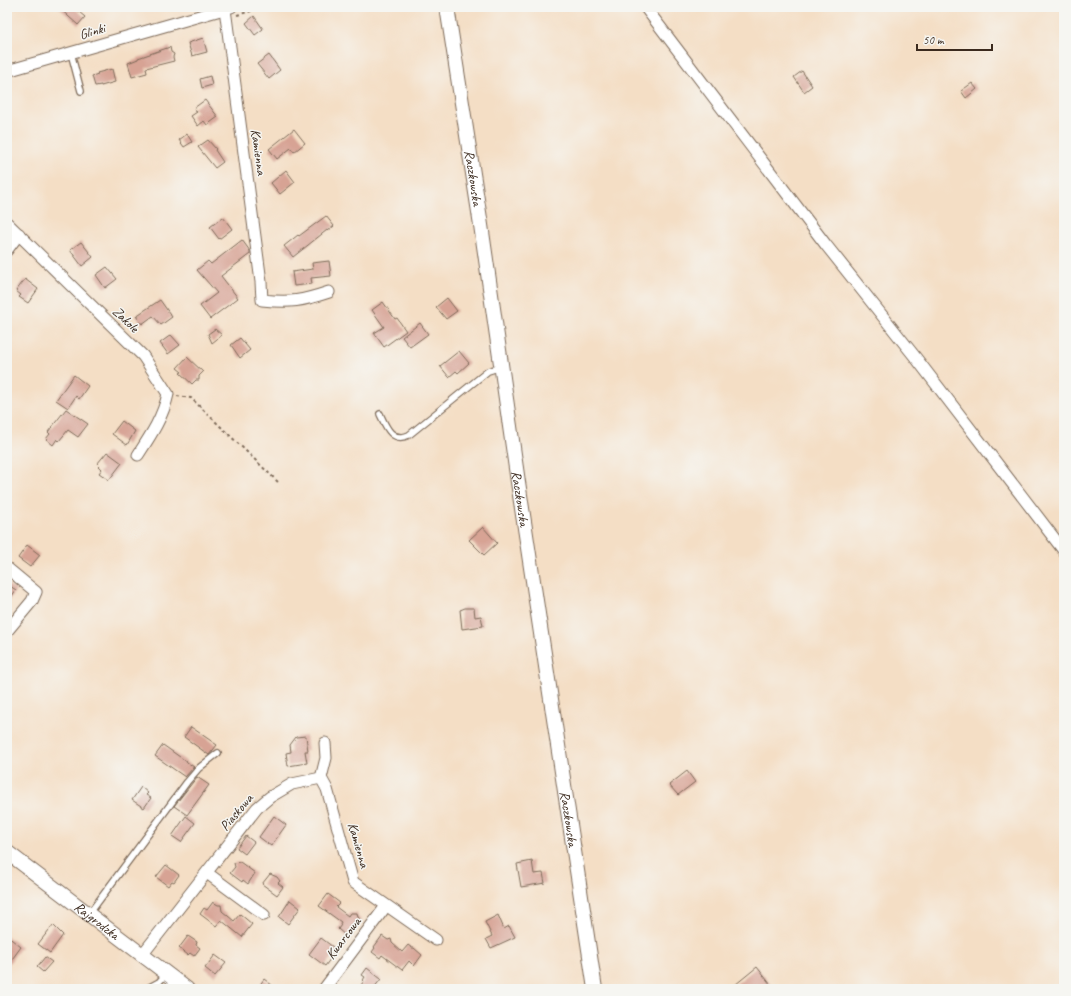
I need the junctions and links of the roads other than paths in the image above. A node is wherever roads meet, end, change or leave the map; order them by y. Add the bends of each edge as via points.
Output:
1 (447, 7) edge
2 (645, 7) edge
3 (228, 8) edge
4 (71, 53) junction
5 (7, 71) edge
6 (81, 91) dead end
7 (7, 223) edge
8 (19, 234) junction
9 (7, 250) edge
10 (329, 292) dead end
11 (501, 366) junction
12 (380, 414) dead end
13 (138, 454) dead end
14 (1064, 551) edge
15 (7, 568) edge
16 (7, 631) edge
17 (325, 743) dead end
18 (218, 753) dead end
19 (321, 778) junction
20 (7, 852) edge
21 (208, 873) junction
22 (386, 906) junction
23 (89, 915) junction
24 (264, 915) dead end
25 (436, 940) dead end
26 (142, 955) junction
27 (167, 974) junction
28 (146, 989) edge
29 (187, 989) edge
30 (324, 989) edge
31 (595, 989) edge

1 - 11 street, Raczkowska
2 - 14 street
3 - 4 street, Glinki
3 - 10 street, Kamienna via 262,282 262,300 305,300
4 - 5 street, Glinki
4 - 6 lane
7 - 8 street, Zakole
8 - 9 street
8 - 13 street, Zakole via 143,356 168,394 155,430
11 - 12 lane via 488,371 404,438 394,435
11 - 31 street, Raczkowska
15 - 16 street via 36,592 32,601
17 - 19 street via 326,758
18 - 23 lane via 198,768
19 - 21 street, Piaskowa via 292,784 270,796 245,822
19 - 22 street, Kamienna via 327,789 354,882
20 - 23 street, Rajgrodzka
21 - 24 street
21 - 26 street, Piaskowa
22 - 25 street, Kamienna
22 - 30 street, Kwarcowa
23 - 26 street, Rajgrodzka
26 - 27 street, Rajgrodzka
27 - 28 lane
27 - 29 street, Rajgrodzka

